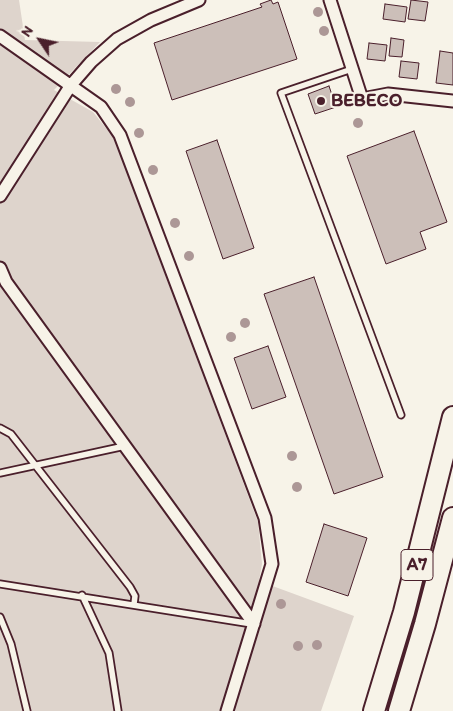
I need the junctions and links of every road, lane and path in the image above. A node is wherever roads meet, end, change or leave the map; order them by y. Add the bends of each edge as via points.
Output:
1 (199, 0) edge
2 (330, 0) edge
3 (0, 36) edge
4 (352, 69) junction
5 (71, 85) junction
6 (453, 101) edge
7 (0, 196) edge
8 (0, 268) edge
9 (3, 285) edge
10 (401, 415) dead end
11 (453, 417) edge
12 (0, 428) edge
13 (126, 446) junction
14 (36, 465) junction
15 (0, 473) edge
16 (453, 518) edge
17 (0, 584) edge
18 (82, 595) junction
19 (134, 604) junction
20 (0, 617) edge
21 (254, 624) junction
22 (27, 711) edge
23 (118, 711) edge
24 (227, 711) edge
25 (374, 711) edge
26 (399, 711) edge

1 - 5 street via 151,20 117,39
2 - 4 street
3 - 5 street
4 - 6 street via 362,99 388,94
4 - 10 lane via 281,93
5 - 7 street
5 - 21 street via 101,106 120,135 265,518 272,564
8 - 9 street
9 - 13 street
11 - 25 highway, A7 via 404,612
12 - 14 lane via 11,434
13 - 14 lane
13 - 21 street
14 - 15 lane
14 - 19 lane via 130,587
16 - 26 highway, A7
17 - 18 lane
18 - 19 lane
18 - 23 lane via 109,654
19 - 21 lane
20 - 22 lane via 11,644
21 - 24 street

